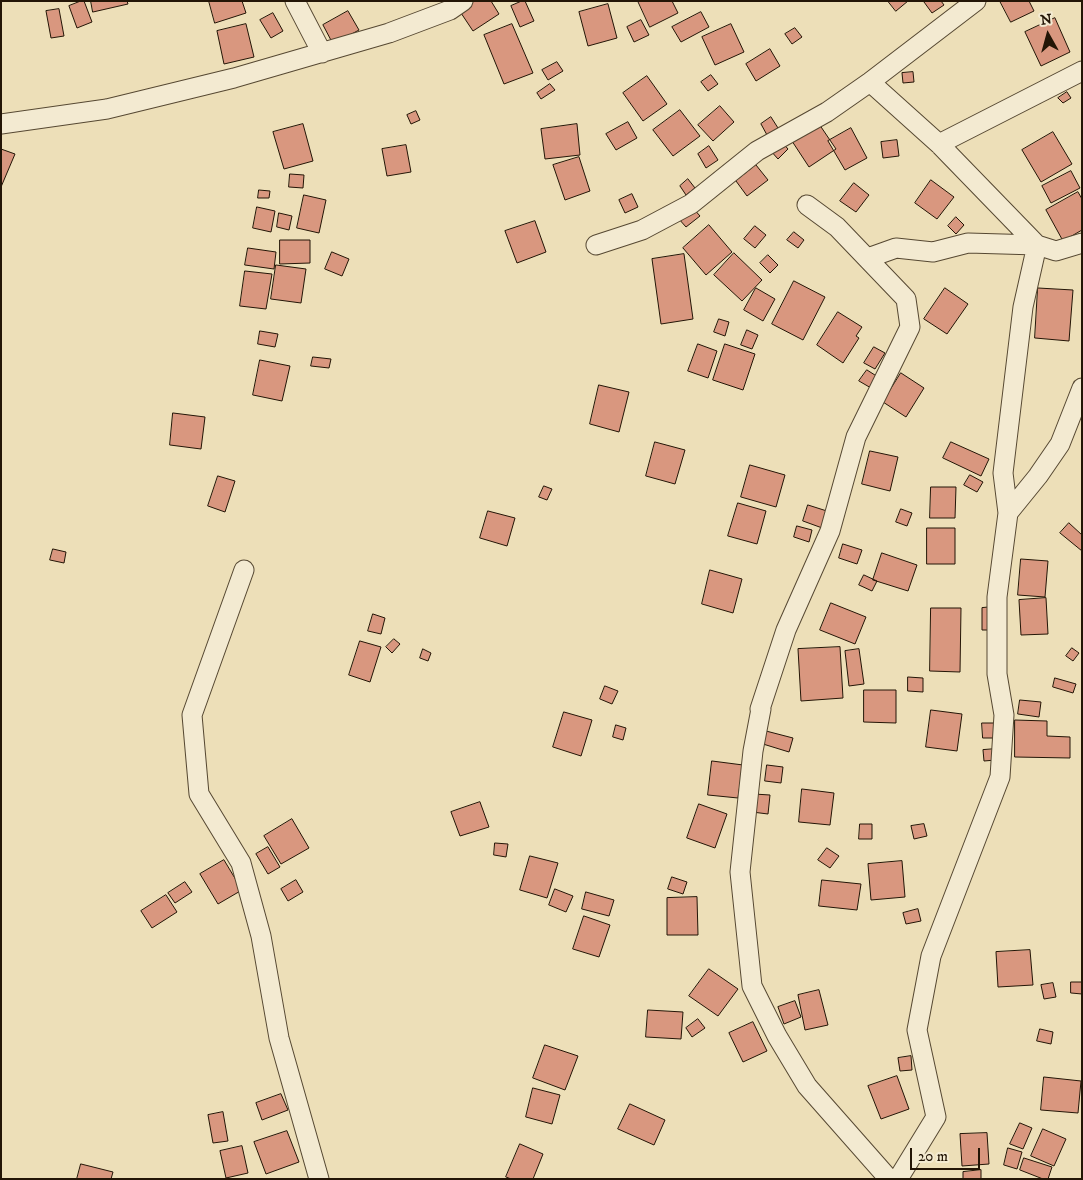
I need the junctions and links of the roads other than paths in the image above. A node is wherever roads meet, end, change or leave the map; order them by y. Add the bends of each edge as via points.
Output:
1 (295, 1) edge
2 (463, 1) edge
3 (976, 1) edge
4 (322, 53) junction
5 (1082, 71) edge
6 (870, 82) junction
7 (1, 124) edge
8 (939, 144) junction
9 (807, 205) dead end
10 (1082, 243) edge
11 (596, 245) dead end
12 (1037, 245) junction
13 (868, 258) junction
14 (1082, 388) edge
15 (1008, 513) junction
16 (244, 570) dead end
17 (319, 1179) edge
18 (889, 1179) edge
19 (898, 1179) edge

1 - 4 street
2 - 4 street via 450,10 389,34
3 - 6 street
4 - 7 street via 107,109
5 - 8 street
6 - 8 street
6 - 11 street via 827,112 757,151 691,204 642,230
8 - 12 street
9 - 13 street via 838,227
10 - 12 street via 1056,251
12 - 13 street via 968,243 933,252 896,248
12 - 15 street via 1023,307 1003,473
13 - 18 street via 906,299 910,327 856,437 830,531 786,630 760,709 740,872 752,986 807,1086
14 - 15 street via 1060,444
15 - 19 street via 997,597 997,674 1004,715 1000,777 931,956 917,1030 936,1117
16 - 17 street via 192,715 199,794 241,862 260,936 279,1038

